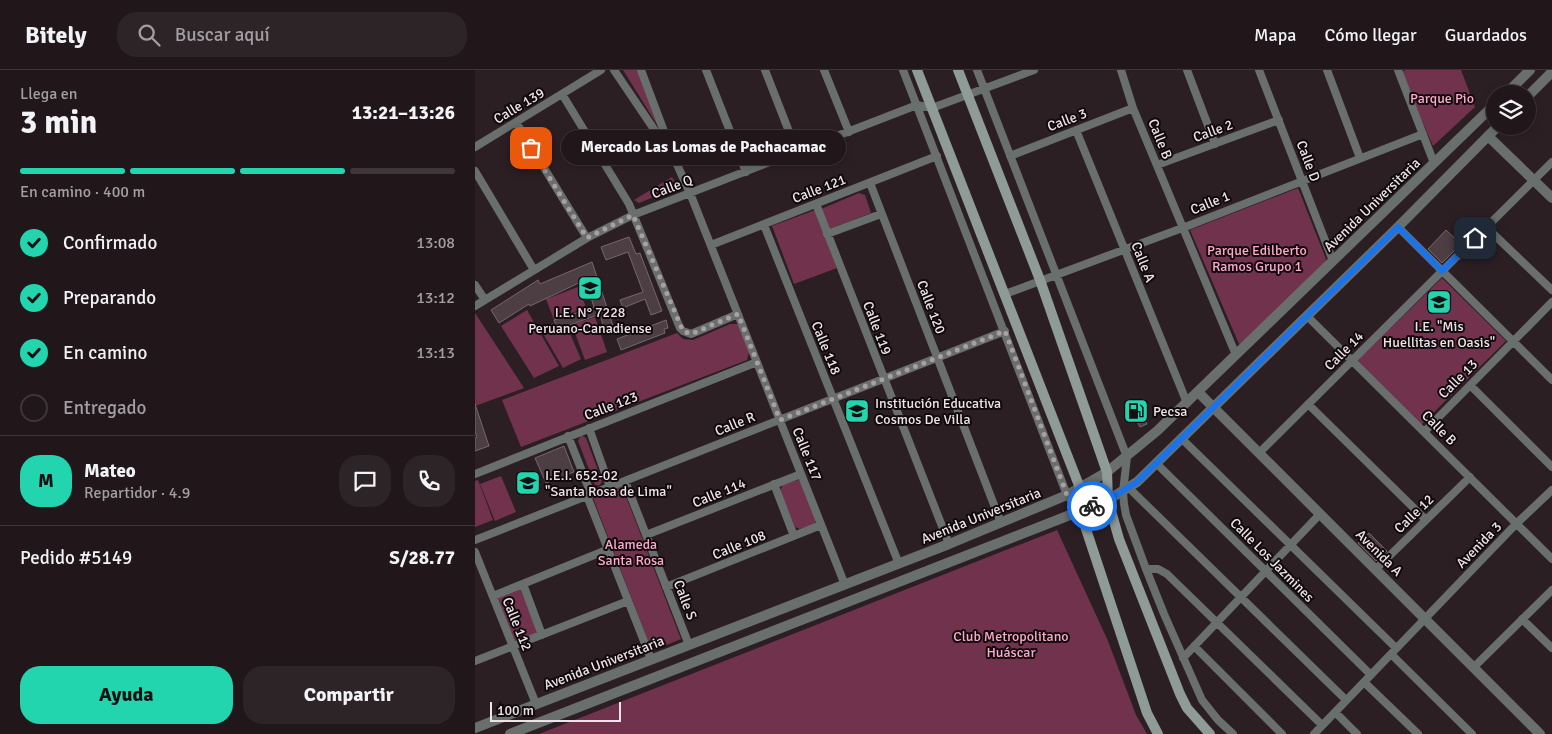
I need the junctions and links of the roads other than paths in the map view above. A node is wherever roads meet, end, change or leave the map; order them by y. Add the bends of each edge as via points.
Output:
1 (601, 70) edge
2 (614, 70) edge
3 (641, 70) edge
4 (706, 70) edge
5 (765, 70) edge
6 (823, 70) edge
7 (903, 70) edge
8 (917, 70) edge
9 (959, 70) edge
10 (977, 70) edge
11 (1035, 70) edge
12 (1121, 70) edge
13 (1187, 70) edge
14 (1259, 70) edge
15 (1327, 70) edge
16 (1398, 70) edge
17 (1530, 70) edge
18 (1552, 72) edge
19 (1515, 85) edge
20 (984, 88) junction
21 (1536, 88) edge
22 (562, 94) junction
23 (968, 94) junction
24 (917, 105) junction
25 (932, 108) junction
26 (1133, 108) junction
27 (1486, 113) edge
28 (1279, 120) junction
29 (516, 122) junction
30 (1076, 130) junction
31 (849, 132) junction
32 (1423, 134) junction
33 (1488, 136) joint
34 (1215, 144) junction
35 (475, 146) edge
36 (797, 152) junction
37 (937, 156) junction
38 (1010, 156) junction
39 (674, 158) junction
40 (1360, 158) junction
41 (1552, 162) edge
42 (1434, 163) junction
43 (1157, 165) junction
44 (475, 171) edge
45 (746, 172) junction
46 (1302, 180) junction
47 (1533, 180) junction
48 (869, 183) junction
49 (690, 193) junction
50 (1552, 198) edge
51 (816, 204) junction
52 (881, 214) junction
53 (633, 215) junction
54 (763, 225) junction
55 (1185, 227) junction
56 (1398, 227) junction
57 (1486, 227) junction
58 (827, 234) junction
59 (587, 238) junction
60 (711, 246) junction
61 (1124, 248) junction
62 (1333, 261) junction
63 (534, 270) junction
64 (1442, 271) junction
65 (1056, 274) junction
66 (1040, 280) junction
67 (475, 284) edge
68 (1552, 290) edge
69 (1005, 294) junction
70 (485, 300) junction
71 (1552, 302) edge
72 (475, 306) edge
73 (738, 314) junction
74 (1307, 316) junction
75 (1005, 331) junction
76 (1513, 341) junction
77 (1236, 355) junction
78 (937, 358) junction
79 (1352, 361) junction
80 (757, 362) junction
81 (884, 379) junction
82 (1552, 380) edge
83 (1470, 385) junction
84 (1199, 392) junction
85 (833, 399) junction
86 (1187, 403) junction
87 (1308, 404) junction
88 (1213, 406) junction
89 (780, 420) junction
90 (589, 428) junction
91 (1425, 431) junction
92 (568, 436) junction
93 (1181, 438) junction
94 (1259, 453) junction
95 (1127, 457) junction
96 (1156, 463) junction
97 (1552, 467) edge
98 (1107, 472) junction
99 (475, 474) edge
100 (801, 474) junction
101 (1469, 477) junction
102 (625, 481) junction
103 (774, 484) junction
104 (610, 487) junction
105 (1080, 488) junction
106 (1126, 490) junction
107 (1552, 490) edge
108 (589, 495) junction
109 (1067, 495) junction
110 (1108, 500) junction
111 (1080, 511) junction
112 (1320, 514) junction
113 (1425, 520) junction
114 (1001, 523) junction
115 (1516, 524) junction
116 (821, 525) junction
117 (646, 535) junction
118 (794, 536) junction
119 (475, 540) edge
120 (949, 544) junction
121 (1290, 545) junction
122 (609, 549) junction
123 (475, 552) edge
124 (1552, 559) edge
125 (899, 564) junction
126 (1146, 569) junction
127 (1376, 569) junction
128 (1266, 571) junction
129 (523, 584) junction
130 (845, 585) junction
131 (666, 587) junction
132 (1552, 590) edge
133 (493, 596) junction
134 (1240, 598) junction
135 (629, 601) junction
136 (1425, 619) junction
137 (1522, 619) junction
138 (1217, 622) junction
139 (542, 635) junction
140 (689, 645) junction
141 (513, 646) junction
142 (1194, 646) junction
143 (1552, 648) edge
144 (1394, 651) junction
145 (1183, 658) junction
146 (651, 659) junction
147 (475, 661) edge
148 (1473, 668) junction
149 (1371, 675) junction
150 (1364, 682) junction
151 (1346, 700) junction
152 (536, 704) junction
153 (1335, 712) junction
154 (1322, 725) junction
155 (475, 728) edge
156 (510, 734) edge
157 (1158, 734) edge
158 (1210, 734) edge
159 (1233, 734) edge
160 (1282, 734) edge
161 (1313, 734) edge
162 (1357, 734) edge
163 (1418, 734) edge
164 (1472, 734) edge
165 (1540, 734) edge

1 - 22 street, Calle 139
2 - 39 street
3 - 39 street
4 - 45 street
5 - 36 street
6 - 31 street
7 - 24 street
8 - 25 main road
9 - 23 main road
10 - 20 street
11 - 20 street
12 - 26 street, Calle B
13 - 34 street
14 - 28 street, Calle D
15 - 40 street
16 - 32 street
17 - 19 street
18 - 21 street
20 - 23 street
20 - 38 street
22 - 29 street, Calle 139
22 - 53 street
23 - 25 street
23 - 66 main road
24 - 25 street
24 - 31 street, Calle Q
24 - 37 street
25 - 69 main road
26 - 30 street, Calle 3
26 - 43 street, Calle B
27 - 42 street, Avenida Universitaria
28 - 34 street, Calle 2
28 - 46 street, Calle D
29 - 35 street, Calle 139
29 - 59 street
30 - 38 street, Calle 3
30 - 61 street, Calle A
31 - 36 street, Calle Q
32 - 40 street, Calle 1
32 - 42 street
33 - 47 street
33 - 56 street
34 - 43 street, Calle 2
36 - 45 street, Calle Q
37 - 48 street, Calle 121
37 - 75 street
38 - 65 street
39 - 49 street, Calle 117
40 - 46 street, Calle 1
41 - 47 street, Calle 14
42 - 62 street, Avenida Universitaria
43 - 55 street, Calle B
44 - 63 street
45 - 49 street, Calle Q
46 - 55 street, Calle 1
46 - 62 street, Calle D
47 - 50 street
47 - 57 street, Calle 14
48 - 51 street, Calle 121
48 - 52 street, Calle 120
49 - 53 street, Calle Q
49 - 60 street, Calle 117
51 - 54 street, Calle 121
51 - 58 street, Calle 119
52 - 58 street
52 - 78 street, Calle 120
53 - 59 street, Calle Q
53 - 73 street via 680,328 691,334
54 - 60 street, Calle 121
54 - 85 street, Calle 118
55 - 61 street, Calle 1
55 - 77 street, Calle B
56 - 64 street
56 - 74 street
57 - 64 street, Calle 14
57 - 68 street
58 - 81 street, Calle 119
59 - 63 street, Calle Q
60 - 73 street, Calle 117
61 - 65 street, Calle 1
61 - 86 street, Calle A
62 - 77 street, Avenida Universitaria
63 - 70 street, Calle Q
64 - 76 street
64 - 79 street, Calle 14
65 - 66 street, Calle 1
65 - 95 street
66 - 69 street, Calle 1
66 - 98 main road
67 - 70 street
69 - 105 main road
70 - 72 street, Calle Q
71 - 76 street, Calle 13
73 - 80 street, Calle 117
74 - 79 street, Calle B
74 - 88 street
75 - 78 street, Calle R
75 - 109 street
76 - 82 street
76 - 83 street, Calle 13
77 - 84 street, Avenida Universitaria
78 - 81 street, Calle R
78 - 114 street, Calle 120
79 - 87 street, Calle 14
79 - 91 street, Calle B
80 - 89 street, Calle 117
80 - 90 street, Calle 123
81 - 85 street, Calle R
81 - 120 street, Calle 119
83 - 91 street, Calle 13
83 - 97 street
84 - 86 street, Avenida Universitaria
84 - 88 street, Avenida A
85 - 89 street, Calle R
85 - 125 street, Calle 118
86 - 95 street, Avenida Universitaria
87 - 94 street, Calle 14
87 - 113 street
88 - 93 street
88 - 94 street, Avenida A
89 - 100 street, Calle 117
89 - 102 street, Calle R
90 - 92 street, Calle 123
90 - 104 street
91 - 101 street, Calle B
92 - 99 street, Calle 123
92 - 108 street
93 - 96 street
93 - 121 street
94 - 112 street, Avenida A
95 - 98 street, Avenida Universitaria
95 - 106 street
96 - 106 street
96 - 128 street, Calle Los Jazmines
98 - 105 street, Avenida Universitaria
98 - 110 main road
100 - 103 street, Calle 114
100 - 116 street, Calle 117
101 - 113 street, Calle 12
101 - 115 street, Calle B
102 - 104 street, Calle R
102 - 117 street, Calle S
103 - 117 street, Calle 114
103 - 118 street
104 - 108 street, Calle R
105 - 109 street, Avenida Universitaria
105 - 111 main road
106 - 110 street
106 - 126 street via 1126,515
106 - 134 street
107 - 115 street, Avenida 3
108 - 119 street, Calle R
108 - 122 street
109 - 111 street
109 - 114 street, Avenida Universitaria
110 - 111 street
110 - 158 main road via 1119,539 1180,694 1187,708
111 - 156 street
111 - 157 main road via 1147,713
112 - 121 street
112 - 127 street, Avenida A
113 - 127 street, Calle 12
114 - 120 street, Avenida Universitaria
115 - 124 street, Calle B
115 - 136 street, Avenida 3
116 - 118 street, Calle 108
116 - 130 street, Calle 117
117 - 131 street, Calle S
118 - 131 street, Calle 108
120 - 125 street, Avenida Universitaria
121 - 128 street
121 - 144 street
122 - 129 street
122 - 135 street
123 - 133 street, Calle 112
125 - 130 street, Avenida Universitaria
126 - 138 street via 1162,570
126 - 145 street
127 - 136 street, Avenida A
128 - 134 street
128 - 149 street, Calle Los Jazmines
129 - 133 street
129 - 139 street
130 - 140 street, Avenida Universitaria
131 - 140 street, Calle S
132 - 137 street
133 - 141 street, Calle 112
134 - 138 street
134 - 151 street
135 - 139 street
135 - 146 street
136 - 144 street, Avenida 3
136 - 148 street, Avenida A
137 - 143 street
137 - 148 street
138 - 142 street
138 - 154 street
139 - 141 street
140 - 146 street, Avenida Universitaria
141 - 147 street
141 - 152 street, Calle 112
142 - 145 street
142 - 160 street
144 - 149 street, Avenida 3
144 - 164 street
145 - 159 street via 1202,700
146 - 152 street, Avenida Universitaria
148 - 165 street, Avenida A
149 - 150 street, Avenida 3
150 - 151 street, Avenida 3
150 - 163 street
151 - 153 street, Avenida 3
152 - 155 street, Avenida Universitaria
153 - 154 street, Avenida 3
153 - 162 street
154 - 161 street, Avenida 3

